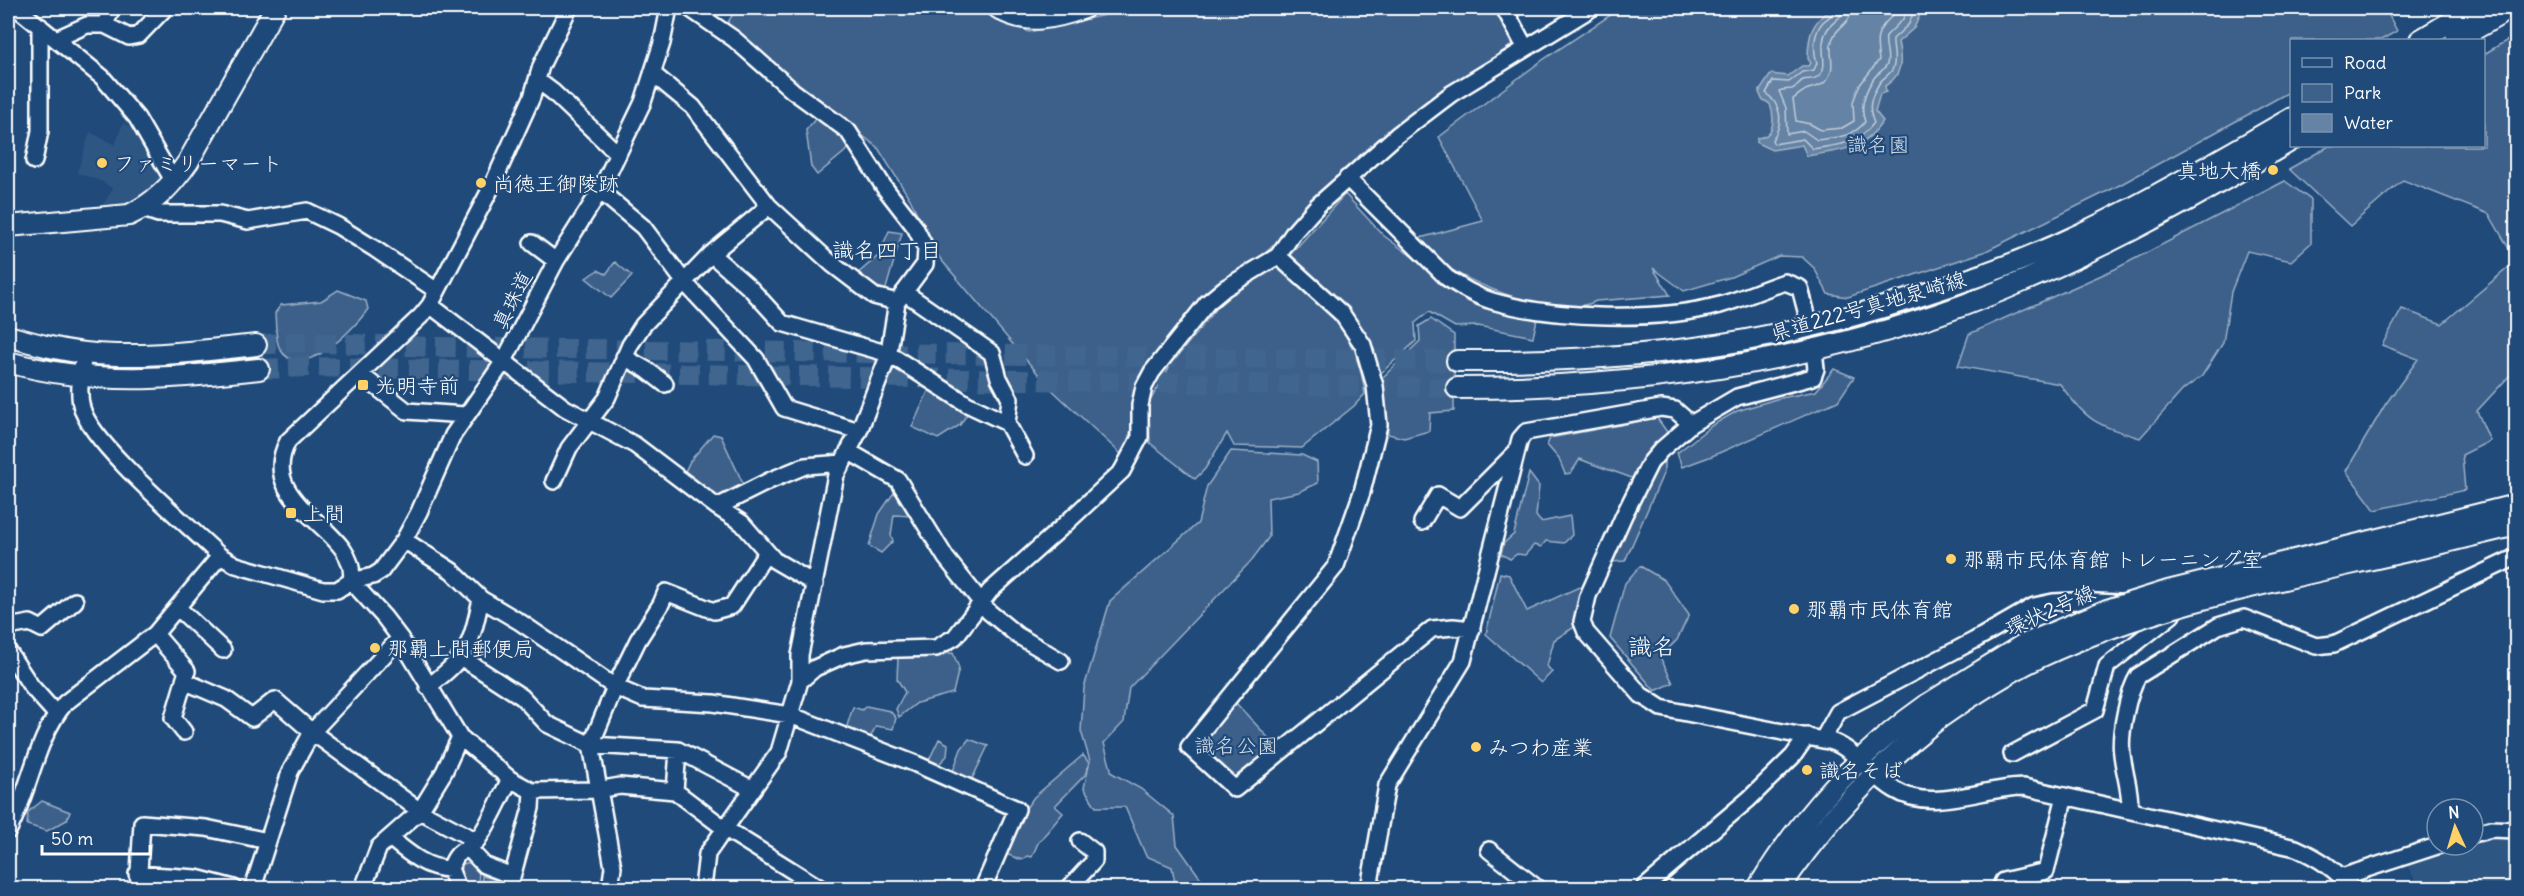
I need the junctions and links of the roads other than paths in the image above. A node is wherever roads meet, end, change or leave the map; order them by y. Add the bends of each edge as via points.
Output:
1 (17, 8) edge
2 (112, 8) edge
3 (165, 8) edge
4 (275, 8) edge
5 (568, 8) edge
6 (669, 8) edge
7 (689, 8) edge
8 (998, 8) edge
9 (1084, 8) edge
10 (1504, 8) edge
11 (1592, 8) edge
12 (2474, 8) edge
13 (2511, 8) edge
14 (105, 25) junction
15 (40, 26) junction
16 (56, 39) junction
17 (2422, 39) edge
18 (2458, 39) edge
19 (1525, 46) junction
20 (653, 74) junction
21 (537, 80) junction
22 (2290, 119) edge
23 (2290, 141) edge
24 (618, 154) junction
25 (34, 161) dead end
26 (1347, 178) junction
27 (174, 182) junction
28 (600, 191) junction
29 (769, 206) junction
30 (143, 208) junction
31 (8, 226) edge
32 (532, 243) dead end
33 (711, 254) junction
34 (1278, 256) junction
35 (556, 261) junction
36 (685, 283) junction
37 (901, 297) junction
38 (434, 298) junction
39 (1810, 326) junction
40 (8, 336) edge
41 (256, 345) tunnel mouth
42 (1814, 351) junction
43 (84, 353) junction
44 (889, 354) junction
45 (624, 357) junction
46 (504, 361) junction
47 (8, 362) edge
48 (1457, 362) tunnel mouth
49 (259, 369) tunnel mouth
50 (360, 374) junction
51 (81, 378) junction
52 (665, 384) dead end
53 (1457, 388) tunnel mouth
54 (465, 415) junction
55 (590, 420) junction
56 (1007, 423) junction
57 (1691, 424) junction
58 (859, 431) junction
59 (1516, 452) junction
60 (1025, 456) dead end
61 (846, 457) junction
62 (554, 481) dead end
63 (2517, 505) edge
64 (717, 507) junction
65 (1422, 522) dead end
66 (2517, 525) edge
67 (2427, 537) junction
68 (404, 540) junction
69 (767, 552) junction
70 (220, 556) junction
71 (2517, 557) edge
72 (351, 581) junction
73 (815, 584) junction
74 (481, 599) junction
75 (75, 601) dead end
76 (981, 603) junction
77 (178, 608) junction
78 (8, 627) edge
79 (1472, 629) junction
80 (155, 634) junction
81 (400, 638) junction
82 (223, 650) dead end
83 (8, 651) edge
84 (462, 658) junction
85 (1061, 661) dead end
86 (184, 681) junction
87 (800, 681) junction
88 (428, 687) junction
89 (615, 687) junction
90 (1933, 712) junction
91 (56, 714) junction
92 (790, 715) junction
93 (184, 732) dead end
94 (312, 732) junction
95 (1807, 736) junction
96 (460, 737) junction
97 (1823, 739) junction
98 (591, 745) junction
99 (678, 750) junction
100 (2012, 754) dead end
101 (1860, 760) junction
102 (1875, 774) junction
103 (510, 779) junction
104 (598, 789) junction
105 (752, 789) junction
106 (532, 791) junction
107 (675, 791) junction
108 (2065, 796) junction
109 (13, 810) edge
110 (2130, 810) junction
111 (420, 811) junction
112 (724, 828) junction
113 (2485, 830) edge
114 (2517, 830) edge
115 (8, 831) edge
116 (390, 838) junction
117 (268, 841) junction
118 (1080, 841) dead end
119 (472, 844) junction
120 (1489, 850) dead end
121 (2425, 851) edge
122 (450, 869) junction
123 (137, 881) edge
124 (511, 882) edge
125 (797, 882) edge
126 (2346, 883) edge
127 (234, 888) edge
128 (253, 888) edge
129 (363, 888) edge
130 (458, 888) edge
131 (610, 888) edge
132 (703, 888) edge
133 (819, 888) edge
134 (983, 888) edge
135 (1069, 888) edge
136 (1369, 888) edge
137 (1537, 888) edge
138 (1644, 888) edge
139 (1758, 888) edge
140 (1780, 888) edge
141 (2000, 888) edge

1 - 15 street
2 - 14 street
3 - 14 street via 139,35 129,37
4 - 27 main road
5 - 21 street
6 - 20 street, 真珠道
7 - 37 street via 849,131 926,249 924,264
8 - 9 main road via 1017,16 1041,19
10 - 19 street
11 - 19 street
12 - 17 main road
13 - 18 main road
14 - 16 street via 87,25
15 - 16 street
15 - 25 street via 40,131
16 - 27 street via 102,77 137,118
19 - 26 street via 1451,94
20 - 24 street, 真珠道
20 - 29 street via 693,107
21 - 24 street
21 - 38 street via 490,190
22 - 39 main road, 県道222号真地泉崎線 via 2112,217 2012,263 1913,298
23 - 42 main road, 県道222号真地泉崎線 via 2196,197 2004,289 1922,319
24 - 28 street, 真珠道
26 - 34 street via 1294,232
26 - 39 street via 1447,278 1490,300 1541,311 1658,315 1719,306 1785,282 1800,288
27 - 30 main road
28 - 35 street, 真珠道
28 - 36 street via 643,227
29 - 33 street
29 - 37 street via 832,264 874,296
30 - 31 main road via 105,218
30 - 38 street via 158,214 220,214 248,221 307,211 357,237
32 - 35 street
33 - 36 street
33 - 44 street via 783,323
34 - 76 street via 1207,303 1144,387 1140,438 1122,471
34 - 79 street via 1342,314 1363,345 1375,386 1379,425 1362,492 1336,566 1189,747 1235,789 1432,629
35 - 46 street, 真珠道
36 - 45 street via 643,325
36 - 58 street via 756,359 784,408
37 - 44 street
37 - 56 street via 992,352 1010,399
38 - 46 street
38 - 50 street via 421,316
39 - 48 main road, 県道222号真地泉崎線 via 1746,340 1621,356
40 - 43 main road
41 - 43 main road via 170,353
42 - 53 main road, 県道222号真地泉崎線 via 1628,382
42 - 57 street via 1816,369 1809,379 1737,397
43 - 51 street, 真珠道
44 - 56 street via 967,404
44 - 58 street
45 - 52 street
45 - 55 street via 607,398
46 - 54 street, 真珠道
46 - 55 street via 565,408
47 - 51 main road
49 - 51 main road via 170,378
50 - 54 street via 407,411
50 - 72 street via 288,441 279,466 288,489 346,553
51 - 70 street, 真珠道 via 81,406 92,429
54 - 68 street, 真珠道
55 - 62 street via 569,448
55 - 64 street via 635,445
56 - 60 street
57 - 59 street via 1675,410 1660,408 1526,432
57 - 95 street via 1661,450 1643,475 1588,596 1581,616 1583,627 1641,695 1661,708
58 - 61 street
59 - 65 street via 1460,508 1438,495
59 - 79 street
61 - 64 street via 805,466
61 - 73 street via 836,475
61 - 76 street via 898,480 946,558
63 - 67 main road, 環状2号線
64 - 69 street via 742,524
66 - 67 main road, 環状2号線
67 - 90 main road, 環状2号線, bridge via 2114,626 2038,658
68 - 72 street, 真珠道 via 381,571
68 - 74 street via 452,571
69 - 73 street
69 - 89 street via 732,606 714,611 666,592
70 - 72 street, 真珠道 via 236,565 323,590 337,590
70 - 77 street
71 - 110 street via 2334,644 2316,646 2244,618 2218,626 2138,676 2131,689 2121,741
72 - 81 street
73 - 87 street
74 - 84 street
74 - 89 street
75 - 78 street via 42,629 30,623
76 - 85 street via 1017,635
76 - 87 street via 955,637 936,648 866,650 844,655 815,668
77 - 80 street
77 - 82 street
79 - 136 street via 1463,661 1387,785
80 - 86 street via 187,671
80 - 91 street via 64,703
81 - 88 street
81 - 94 street
83 - 91 street
84 - 88 street
84 - 98 street via 522,698 546,724
86 - 93 street via 173,718
86 - 94 street via 226,699 252,718 274,700
87 - 92 street
88 - 96 street
89 - 92 street via 643,699 713,703
89 - 98 street
90 - 101 main road, 環状2号線 via 1904,722
90 - 102 main road, 環状2号線
91 - 109 street
92 - 105 street via 779,752
92 - 134 street via 1017,809
94 - 111 street
94 - 117 street via 290,772
95 - 97 street
95 - 138 street via 1793,756 1749,799
96 - 103 street
96 - 111 street
97 - 100 street via 1838,712 2034,606 2073,601 2165,602 2172,615 2107,666 2095,710
97 - 101 street via 1844,746
98 - 99 street
98 - 104 street
99 - 105 street
99 - 107 street
101 - 102 street
101 - 139 main road, 環状2号線 via 1789,842
102 - 108 street via 1896,791 1926,800 2007,787
102 - 140 main road, 環状2号線 via 1809,846
103 - 106 street
103 - 119 street
104 - 106 street
104 - 107 street via 620,786
104 - 131 street via 613,867
105 - 112 street
106 - 124 street
107 - 112 street
108 - 110 street
108 - 141 street via 2046,871 2003,881
109 - 115 street
110 - 126 street via 2296,848 2318,858
111 - 116 street
111 - 119 street
112 - 125 street
112 - 132 street via 707,854
113 - 114 street
116 - 122 street via 428,865
116 - 129 street via 379,847
117 - 123 street via 206,828 142,823
117 - 128 street
118 - 135 street via 1094,852 1095,861
119 - 122 street via 454,857
119 - 124 street via 484,865
120 - 137 street
121 - 126 street
122 - 130 street
123 - 127 street via 196,878
125 - 133 street

